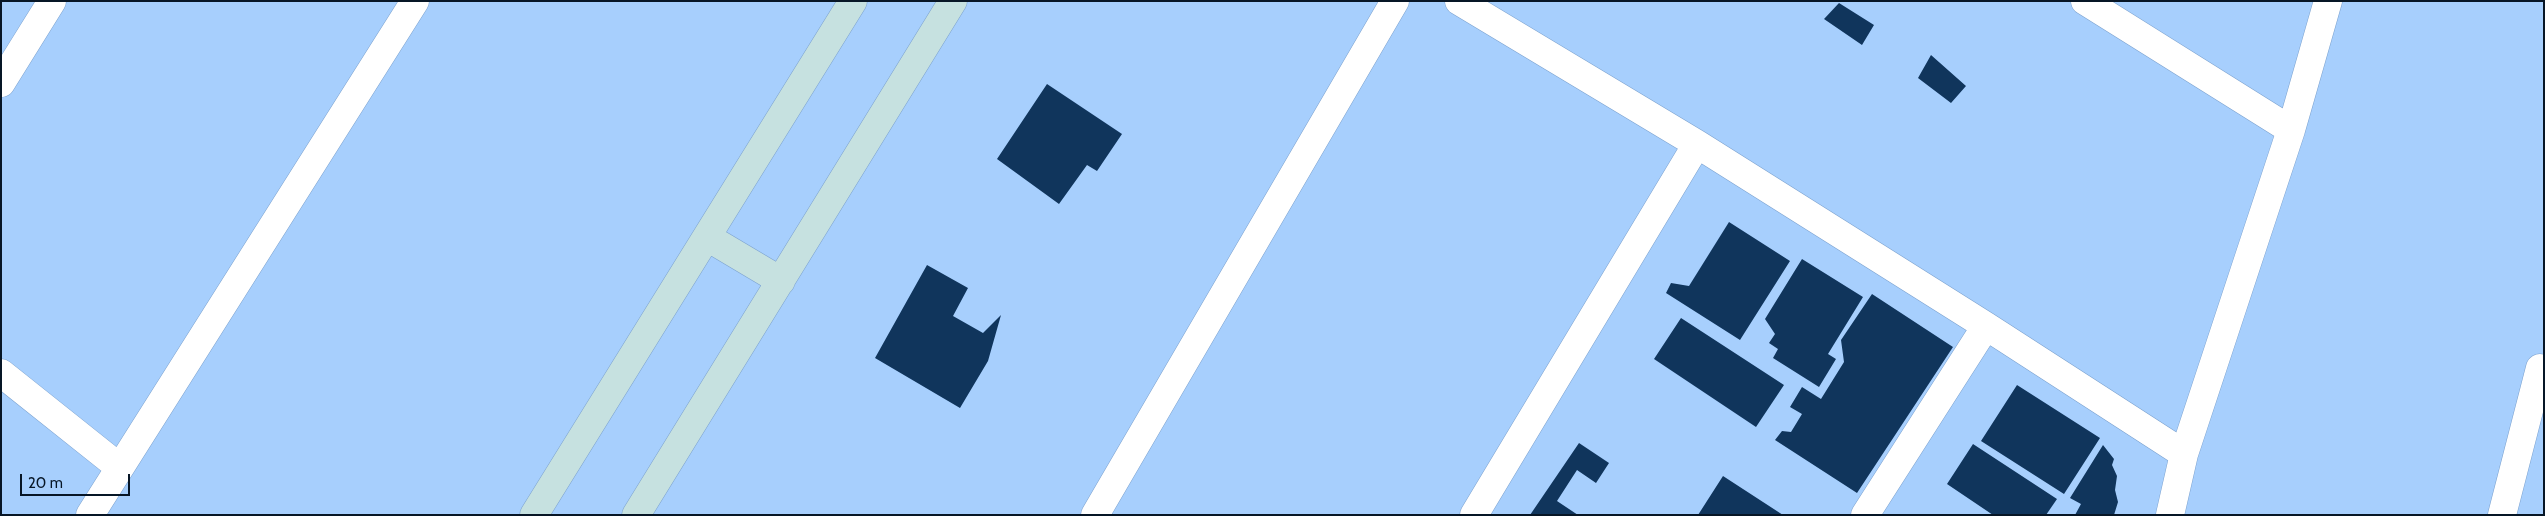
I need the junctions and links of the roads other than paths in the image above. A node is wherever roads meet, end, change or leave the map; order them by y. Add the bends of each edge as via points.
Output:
1 (52, 1) edge
2 (415, 1) edge
3 (853, 1) edge
4 (953, 1) edge
5 (1394, 1) edge
6 (1459, 1) edge
7 (2085, 1) edge
8 (2328, 1) edge
9 (1, 83) edge
10 (2291, 130) junction
11 (1697, 144) junction
12 (707, 237) junction
13 (781, 280) junction
14 (1986, 326) junction
15 (2540, 368) dead end
16 (1, 373) edge
17 (2184, 454) junction
18 (119, 467) junction
19 (90, 515) edge
20 (534, 515) edge
21 (636, 515) edge
22 (1095, 515) edge
23 (1474, 515) edge
24 (1865, 515) edge
25 (2170, 515) edge
26 (2502, 515) edge

1 - 9 street
2 - 18 street
3 - 12 main road
4 - 13 main road
5 - 22 street
6 - 11 street
7 - 10 street
8 - 10 street
10 - 17 street
11 - 14 street
11 - 23 street
12 - 13 main road
12 - 20 main road
13 - 21 main road
14 - 17 street
14 - 24 street
15 - 26 street
16 - 18 street
17 - 25 street
18 - 19 street

